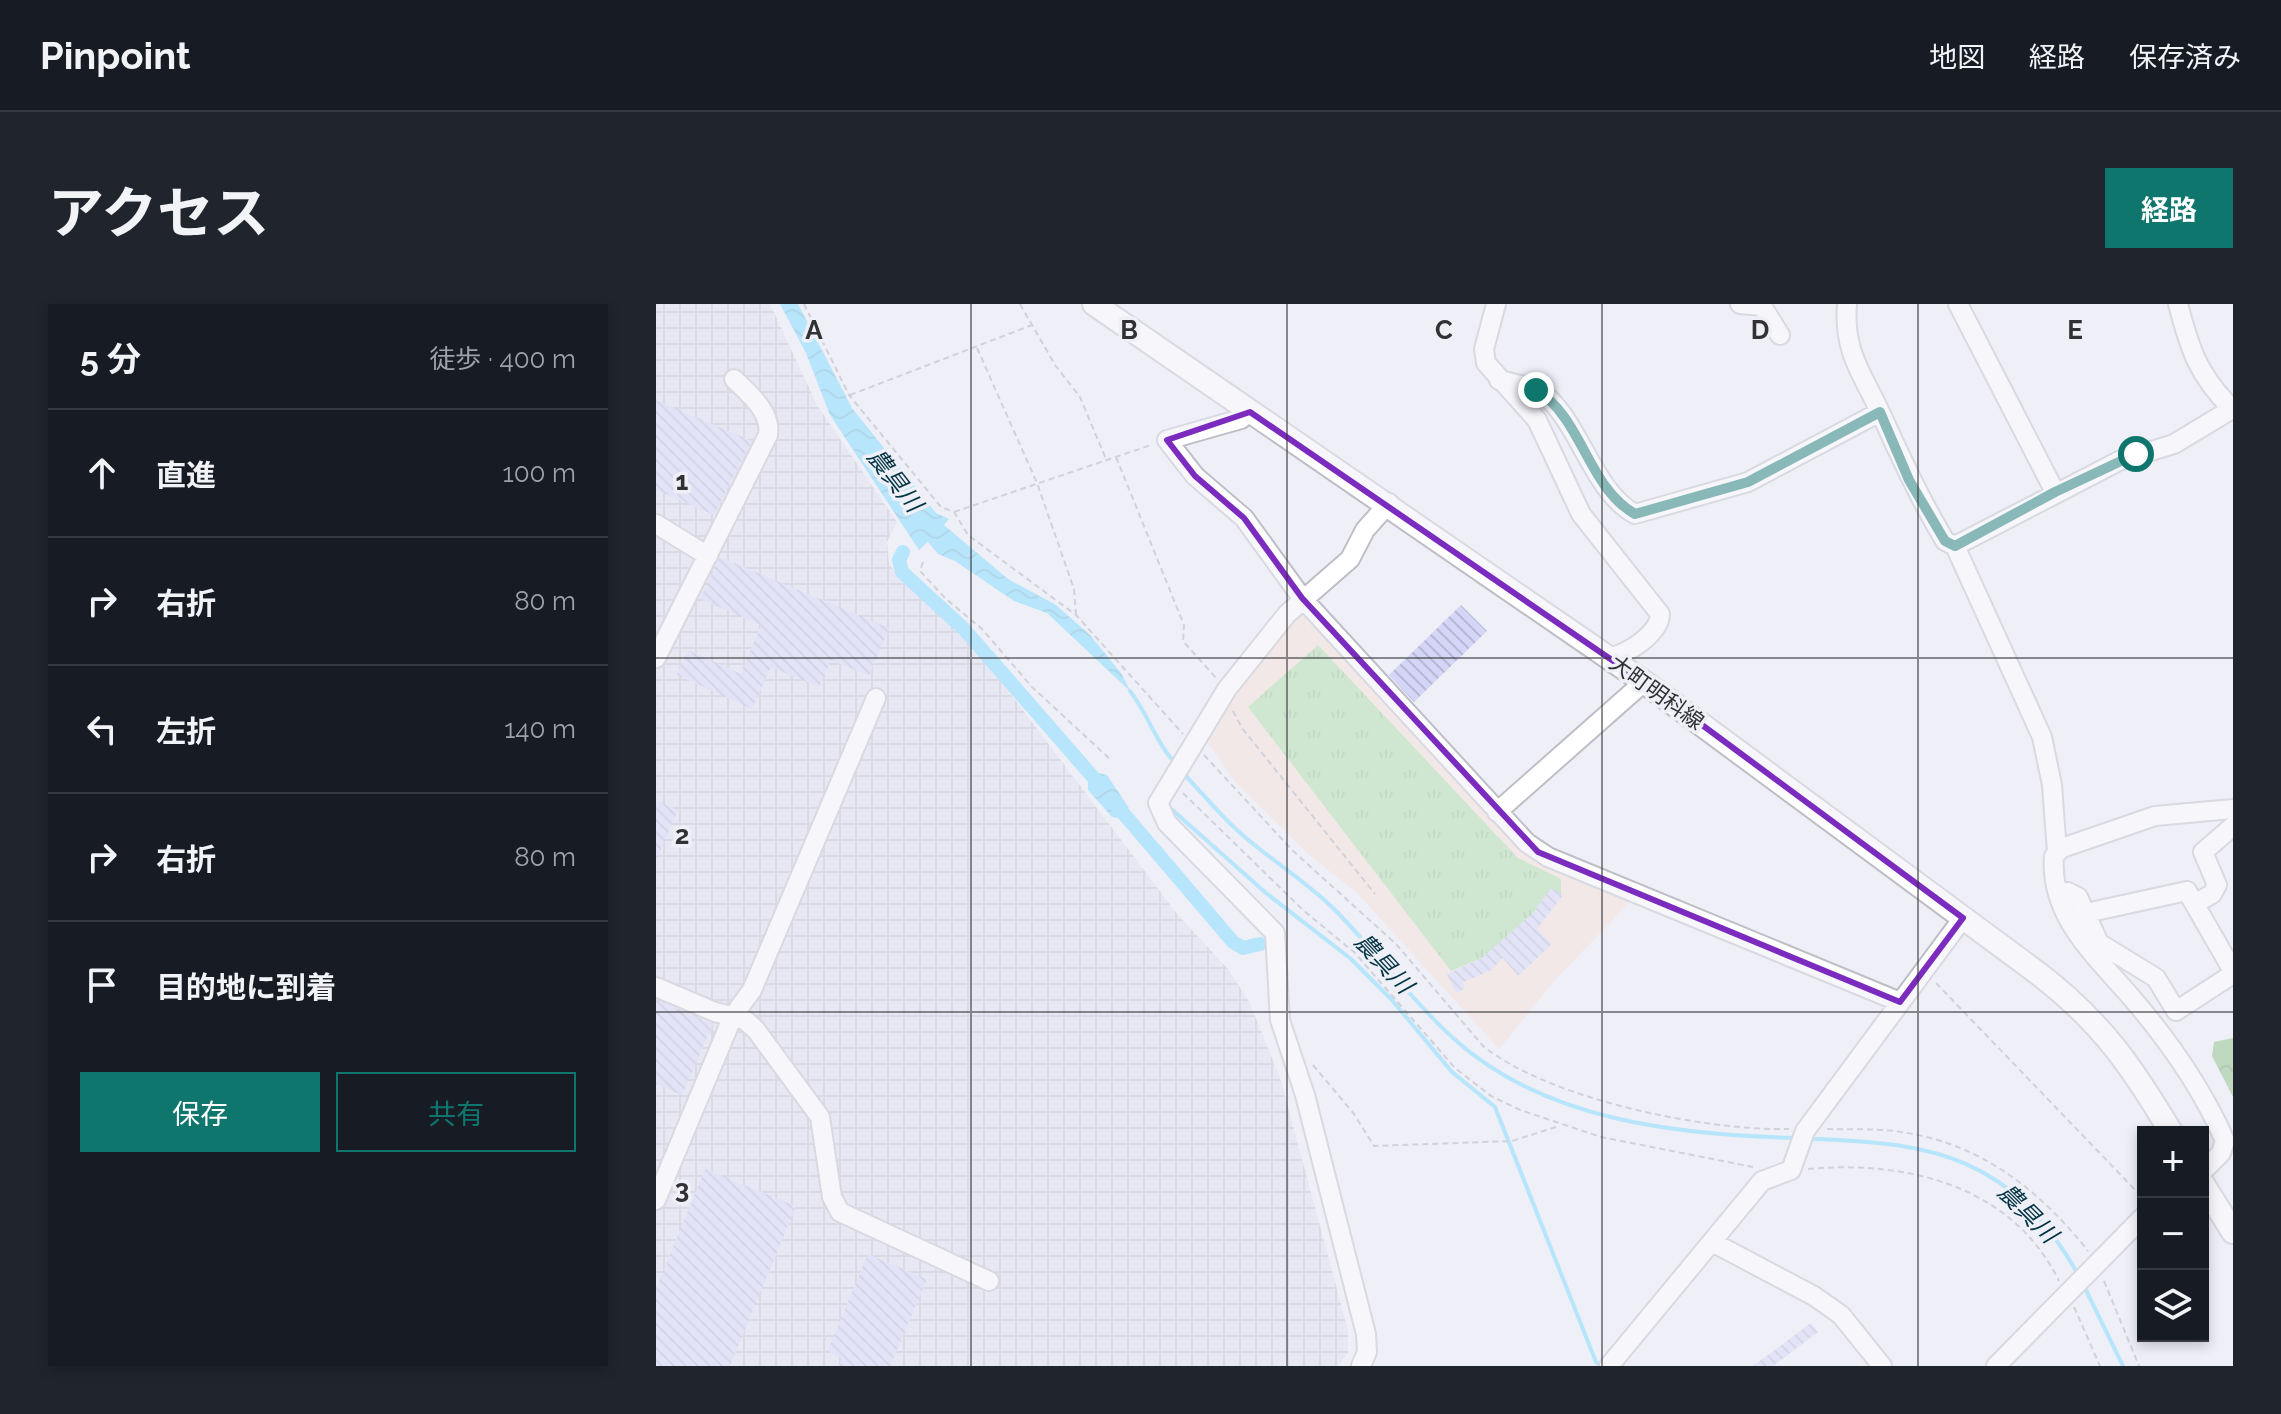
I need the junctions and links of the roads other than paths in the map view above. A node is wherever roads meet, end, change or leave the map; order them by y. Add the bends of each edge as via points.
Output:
1 (1094, 304) edge
2 (1496, 304) edge
3 (1740, 304) edge
4 (1847, 304) edge
5 (1958, 304) edge
6 (2178, 304) edge
7 (1780, 335) dead end
8 (734, 379) dead end
9 (1499, 380) junction
10 (2232, 409) edge
11 (1250, 412) junction
12 (1880, 412) junction
13 (2055, 492) junction
14 (1389, 503) junction
15 (656, 524) edge
16 (1955, 546) junction
17 (708, 556) junction
18 (1302, 598) junction
19 (1609, 657) junction
20 (656, 658) edge
21 (1644, 682) junction
22 (876, 698) dead end
23 (2233, 809) edge
24 (1497, 812) junction
25 (2233, 826) edge
26 (2057, 852) junction
27 (2058, 894) junction
28 (2196, 903) junction
29 (2086, 913) junction
30 (1963, 918) junction
31 (2233, 973) edge
32 (656, 987) edge
33 (1900, 1002) junction
34 (733, 1016) junction
35 (2167, 1126) edge
36 (2209, 1165) edge
37 (2209, 1194) edge
38 (656, 1200) edge
39 (2137, 1223) edge
40 (2233, 1232) edge
41 (1712, 1242) junction
42 (989, 1281) dead end
43 (1361, 1366) edge
44 (1609, 1366) edge
45 (1882, 1366) edge
46 (1996, 1366) edge

1 - 11 main road, 大町明科線
2 - 9 street via 1484,349 1486,363
3 - 7 street via 1762,306
4 - 12 street via 1848,338 1859,375
5 - 13 street
6 - 10 street via 2197,366
8 - 17 street via 770,425
9 - 12 street via 1545,395 1593,467 1635,514 1748,482
9 - 19 street via 1537,420 1581,514 1658,607 1656,627 1624,657
10 - 13 street via 2174,444 2136,454
11 - 14 main road, 大町明科線
11 - 18 street via 1167,440 1195,476 1244,518
12 - 16 street via 1909,480 1945,541
13 - 16 street
14 - 18 street via 1365,530 1350,559
14 - 19 main road, 大町明科線
15 - 17 street
16 - 26 street via 2042,737
17 - 20 street
18 - 24 street
18 - 43 street via 1227,689 1161,794 1159,813 1275,933 1279,1010 1366,1334
19 - 21 main road, 大町明科線
21 - 24 street
21 - 30 main road, 大町明科線
22 - 34 street via 752,990
23 - 26 street via 2155,816
24 - 33 street via 1548,857
25 - 28 street via 2203,852 2217,885
26 - 27 street via 2053,865
27 - 29 street via 2078,897
27 - 36 street via 2081,943 2131,997 2210,1107 2225,1141
28 - 29 street via 2187,891
28 - 31 street
29 - 31 street via 2099,943 2156,978 2176,1011
30 - 33 street
30 - 35 main road, 大町明科線 via 2080,1006 2139,1078
32 - 34 street
33 - 41 street via 1806,1129 1792,1168 1768,1178
34 - 38 street
34 - 42 street via 756,1030 816,1110 832,1197 840,1212
37 - 40 main road
39 - 46 street
41 - 44 street
41 - 45 street via 1841,1315

